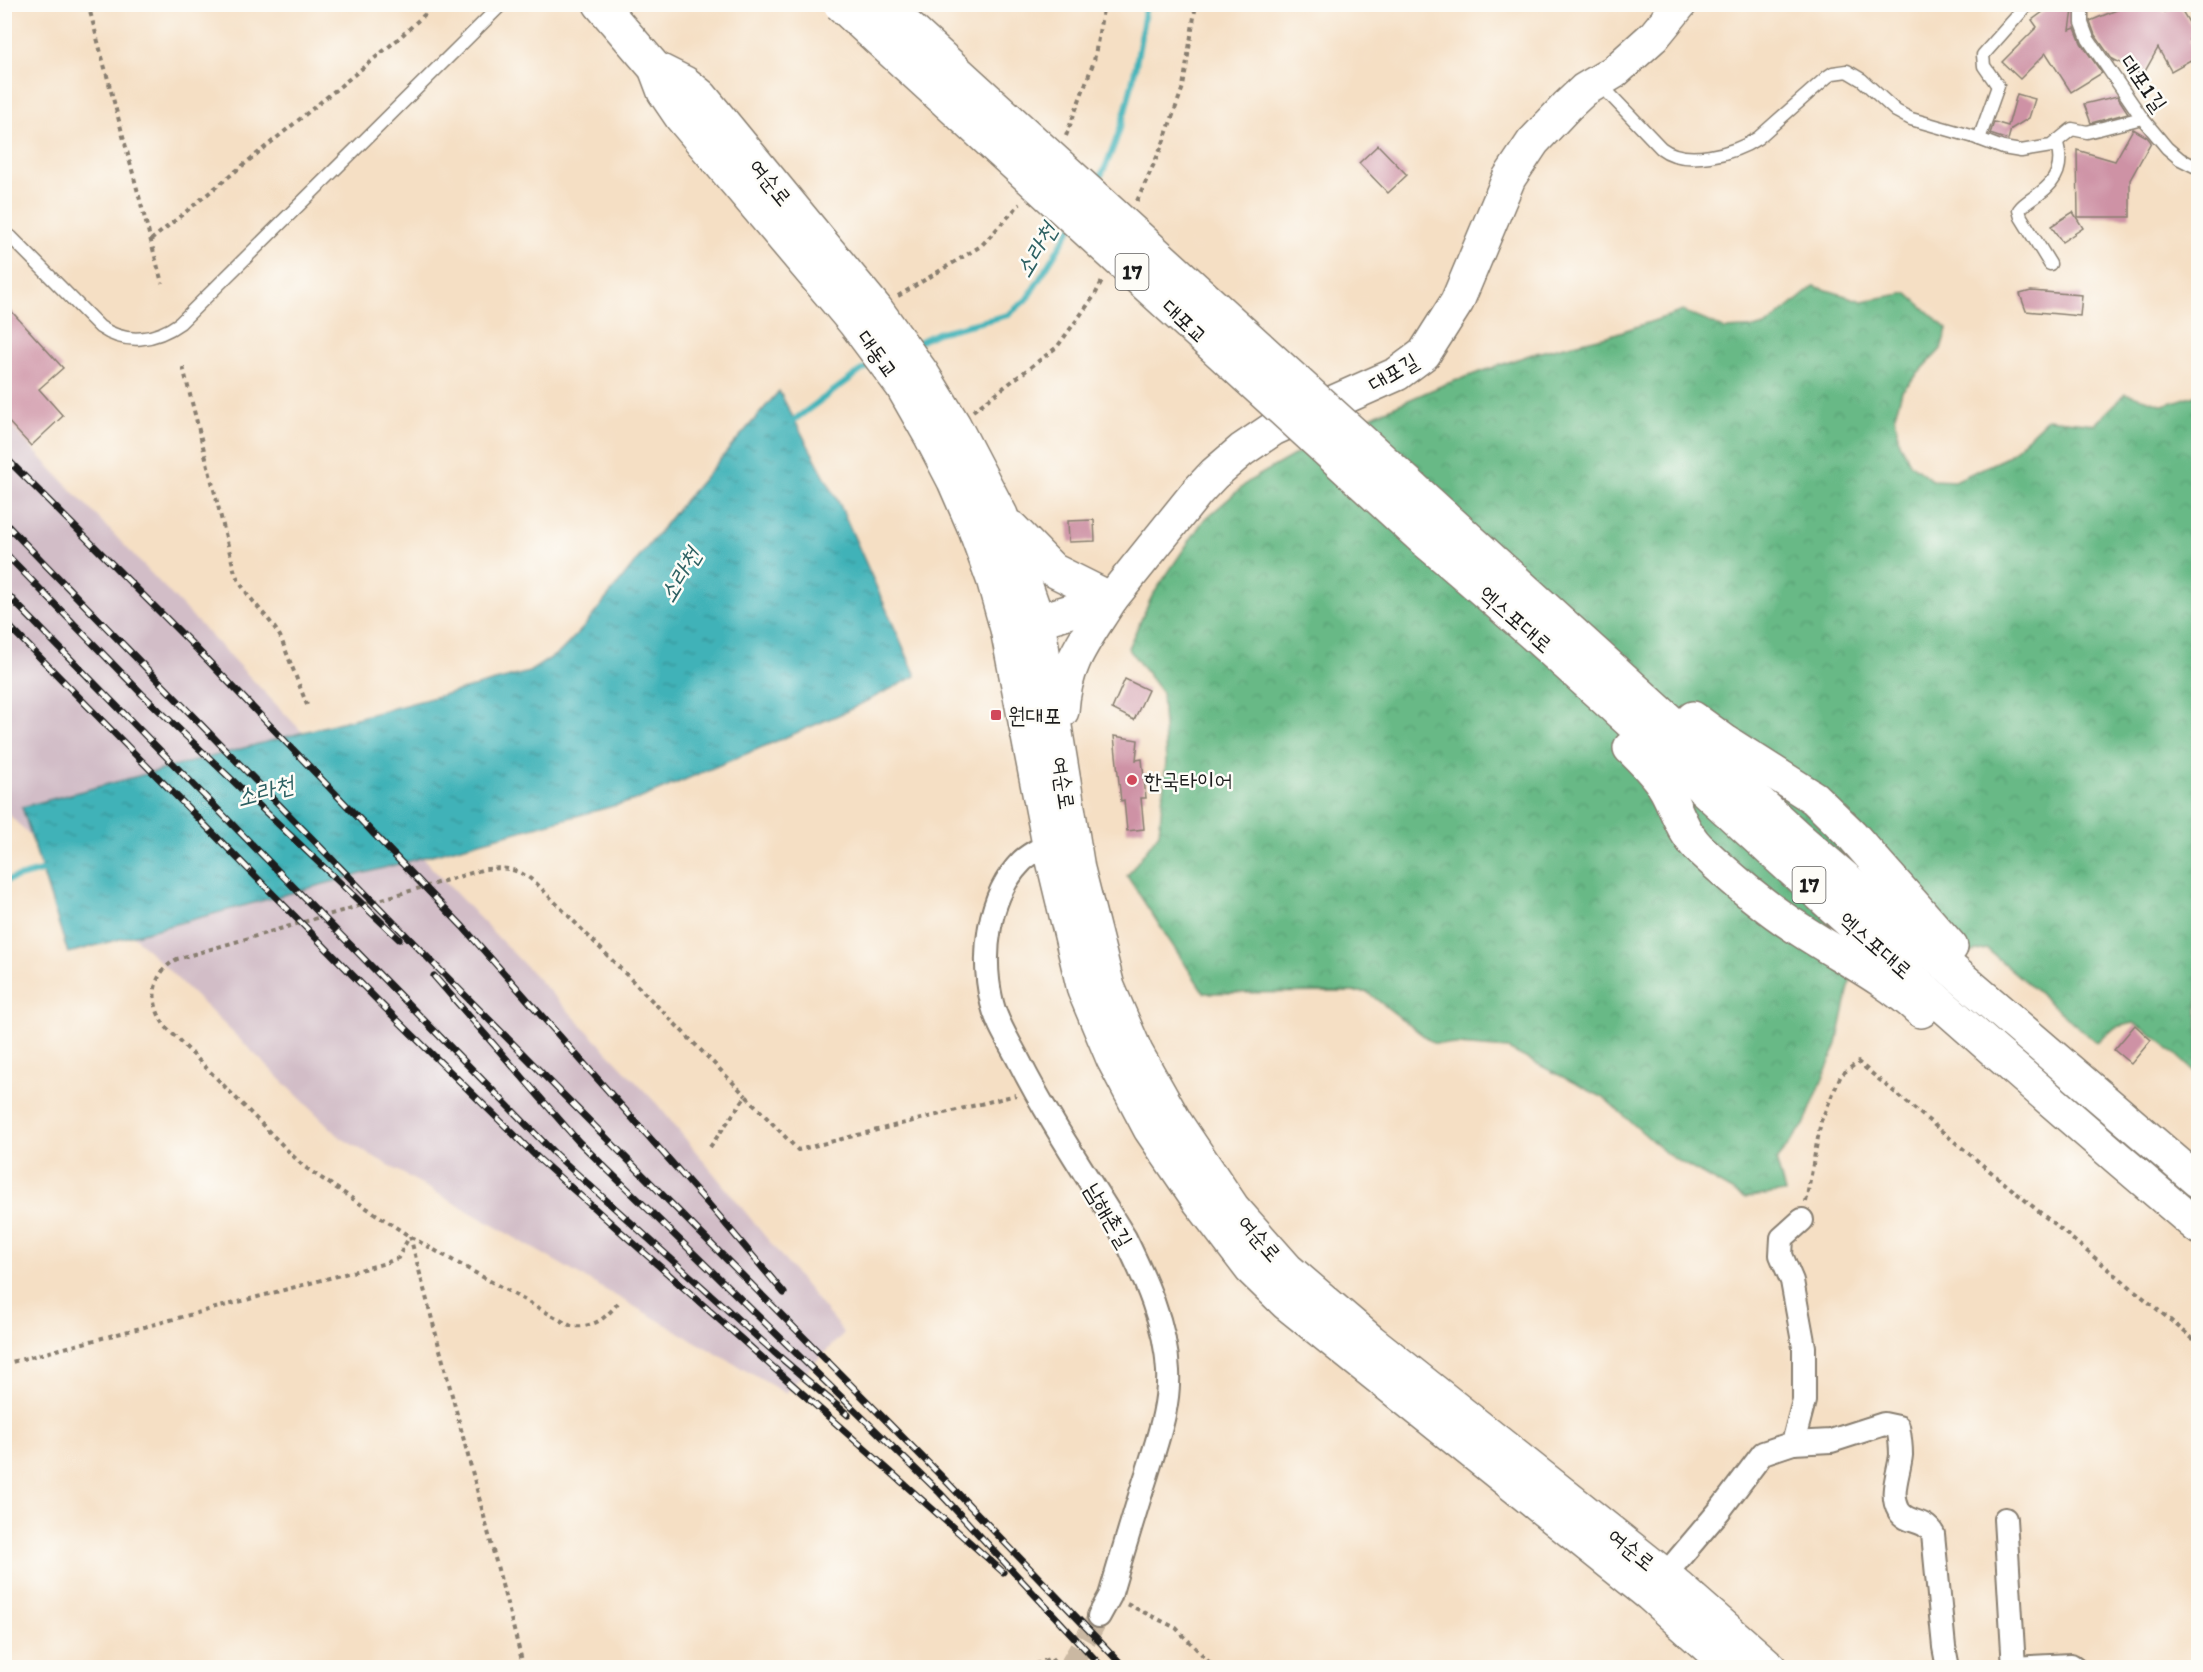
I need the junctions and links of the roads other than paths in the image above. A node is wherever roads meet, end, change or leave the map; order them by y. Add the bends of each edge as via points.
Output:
1 (502, 4) edge
2 (600, 4) edge
3 (840, 4) edge
4 (883, 4) edge
5 (1680, 4) edge
6 (2028, 4) edge
7 (2082, 4) edge
8 (1599, 83) junction
9 (2142, 118) junction
10 (1979, 139) junction
11 (2057, 143) junction
12 (2199, 168) edge
13 (11, 237) dead end
14 (2050, 264) dead end
15 (865, 316) joint
16 (912, 380) junction
17 (1001, 515) junction
18 (1434, 528) junction
19 (1007, 575) junction
20 (1111, 599) junction
21 (1525, 607) junction
22 (1038, 621) junction
23 (1007, 629) junction
24 (1059, 756) junction
25 (1049, 844) junction
26 (2199, 1158) edge
27 (2120, 1160) junction
28 (2199, 1181) edge
29 (1802, 1220) road end
30 (2199, 1227) edge
31 (1793, 1443) junction
32 (2005, 1520) dead end
33 (1665, 1575) junction
34 (1099, 1616) tunnel mouth
35 (2013, 1667) edge
36 (1731, 1668) edge
37 (1771, 1668) edge
38 (1948, 1668) edge
39 (2075, 1668) edge

1 - 13 lane via 168,332 142,339 108,333
2 - 15 main road, 여순로 via 655,68 701,96
3 - 18 main road, 대포교 / 17, bridge
4 - 18 main road, 대포교 / 17, bridge
5 - 8 main road, 대포길 via 1654,36
6 - 10 lane via 1983,55 1984,66 1998,87
7 - 9 lane, 대포1길 via 2082,23 2088,39
8 - 10 lane via 1661,148 1679,158 1726,153 1747,145 1827,77 1840,71 1862,80 1881,99 1911,119
8 - 20 main road, 대포길 via 1584,90 1567,106 1519,161 1457,302 1424,354 1397,374 1273,429 1242,450 1197,492
9 - 11 lane via 2087,132 2072,129
9 - 12 lane, 대포1길 via 2167,148
10 - 11 lane via 2020,151
11 - 14 lane via 2061,161 2056,176 2019,210
15 - 16 main road, 대동교
16 - 17 main road via 964,443
16 - 19 main road via 930,435 974,527
17 - 19 main road
17 - 20 main road via 1053,570
18 - 21 main road, 엑스포대로 / 17
19 - 22 main road, 여순로
19 - 23 main road, 여순로
20 - 22 main road
20 - 24 main road, 대포길 via 1068,671
21 - 26 main road via 1814,798 1965,963 2041,1032 2120,1088
21 - 27 main road, 엑스포대로 / 17 via 1773,854
21 - 27 main road via 1584,699 1658,778 1680,822 1700,850 1756,899 1903,995 2060,1137
21 - 28 main road, 엑스포대로 / 17
22 - 23 main road
22 - 24 main road, 여순로
23 - 25 main road, 여순로
24 - 33 main road, 여순로 via 1078,869 1108,987 1136,1052 1176,1123 1233,1208 1287,1269 1363,1334
25 - 34 street, 남해촌길 via 1022,861 996,903 988,969 992,1002 1034,1090 1125,1238 1148,1287 1165,1344 1168,1372 1164,1417 1110,1596
25 - 36 main road, 여순로 via 1084,990 1113,1059 1150,1129 1251,1269 1287,1304 1650,1595
27 - 30 main road, 엑스포대로 / 17
29 - 31 street via 1782,1238 1780,1255 1792,1281 1804,1347 1804,1401
31 - 33 street via 1764,1453
31 - 38 street via 1831,1441 1884,1424 1898,1427 1900,1458 1894,1495 1903,1516 1928,1526 1933,1534
32 - 35 street
33 - 37 main road, 여순로
35 - 39 street

